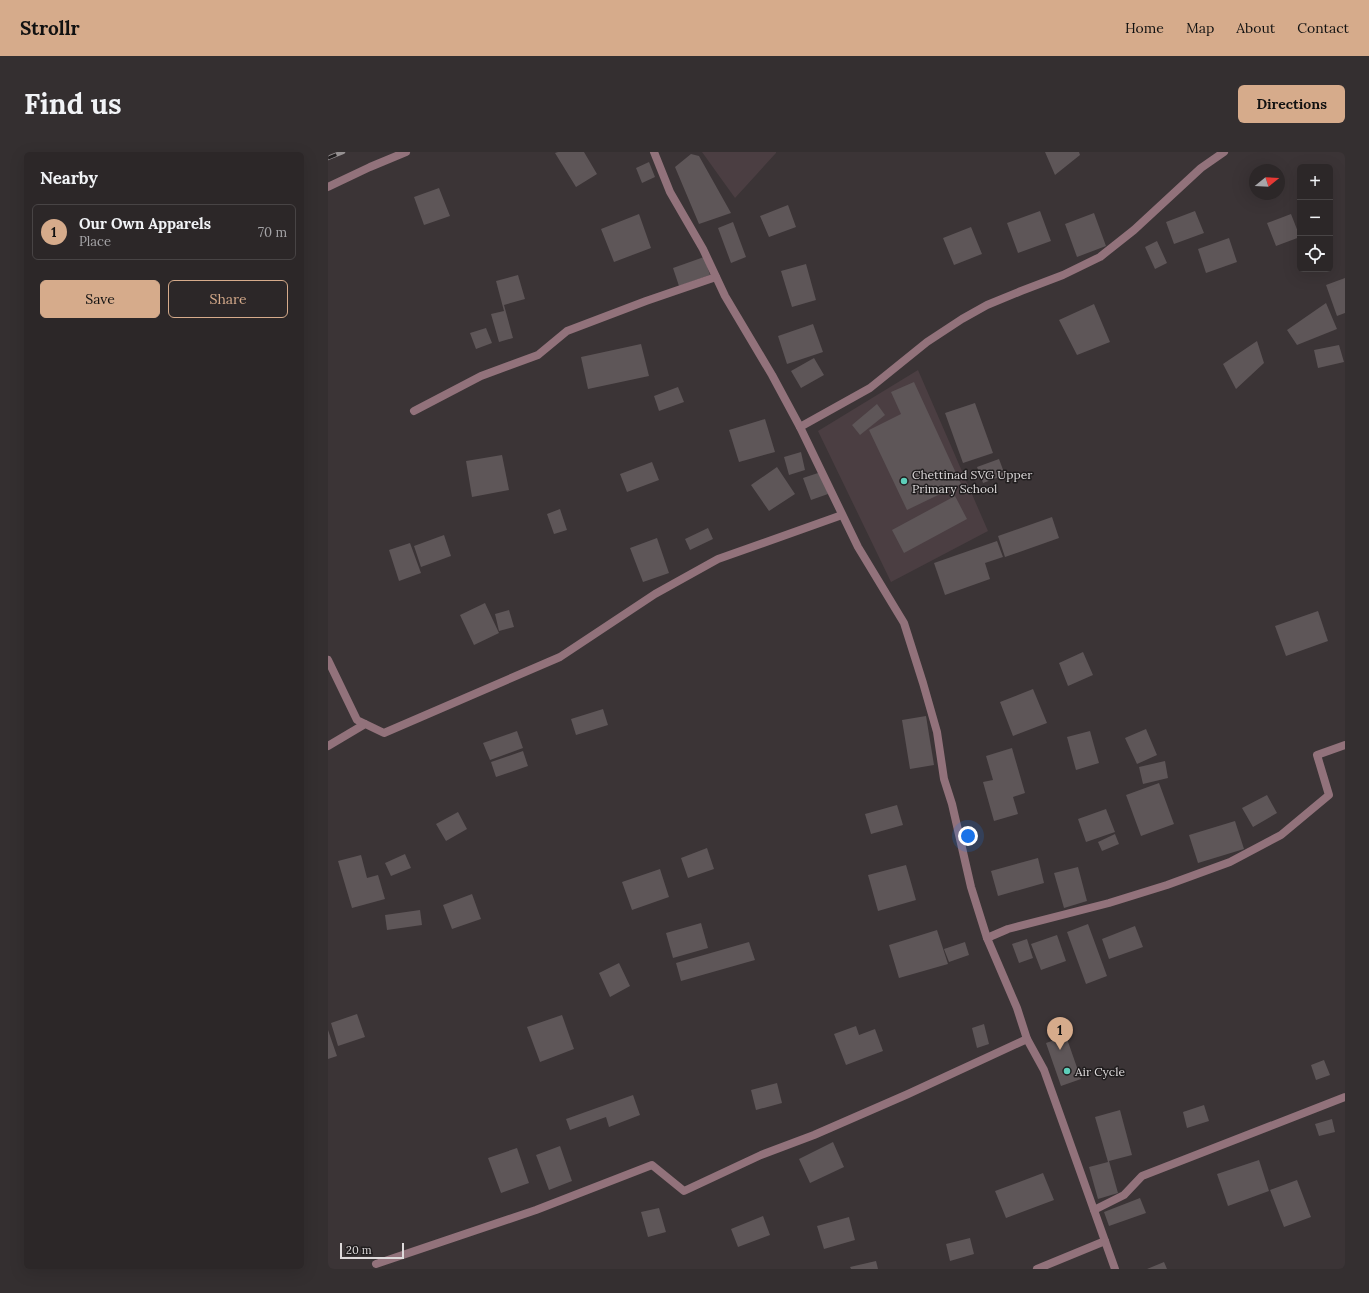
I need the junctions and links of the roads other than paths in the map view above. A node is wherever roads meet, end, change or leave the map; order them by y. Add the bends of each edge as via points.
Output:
1 (406, 152) edge
2 (654, 152) edge
3 (1224, 152) edge
4 (328, 187) edge
5 (716, 277) junction
6 (414, 411) dead end
7 (800, 427) junction
8 (842, 515) junction
9 (328, 660) edge
10 (365, 724) junction
11 (1345, 745) edge
12 (328, 746) edge
13 (987, 938) junction
14 (1027, 1038) junction
15 (1345, 1097) edge
16 (1094, 1210) junction
17 (1104, 1241) junction
18 (376, 1264) dead end
19 (1037, 1269) edge
20 (1115, 1269) edge

1 - 4 street
2 - 5 street via 670,192
3 - 7 street via 1202,168 1134,230 1100,257 1063,275 987,305 962,319 927,342 870,388
5 - 6 street via 567,331 538,355 481,376
5 - 7 street
7 - 8 street
8 - 10 street via 718,559 655,594 560,657 384,733
8 - 13 street via 858,547 904,623 937,732 944,780 952,804 970,887
9 - 10 street via 357,720
10 - 12 street
11 - 13 street via 1317,755 1329,795 1281,835 1230,862 1109,903 1008,929
13 - 14 street
14 - 16 street via 1044,1070
14 - 18 street via 908,1094 814,1135 761,1154 684,1191 652,1165 536,1210
15 - 16 street via 1142,1176 1124,1195
16 - 17 street
17 - 19 street
17 - 20 street

